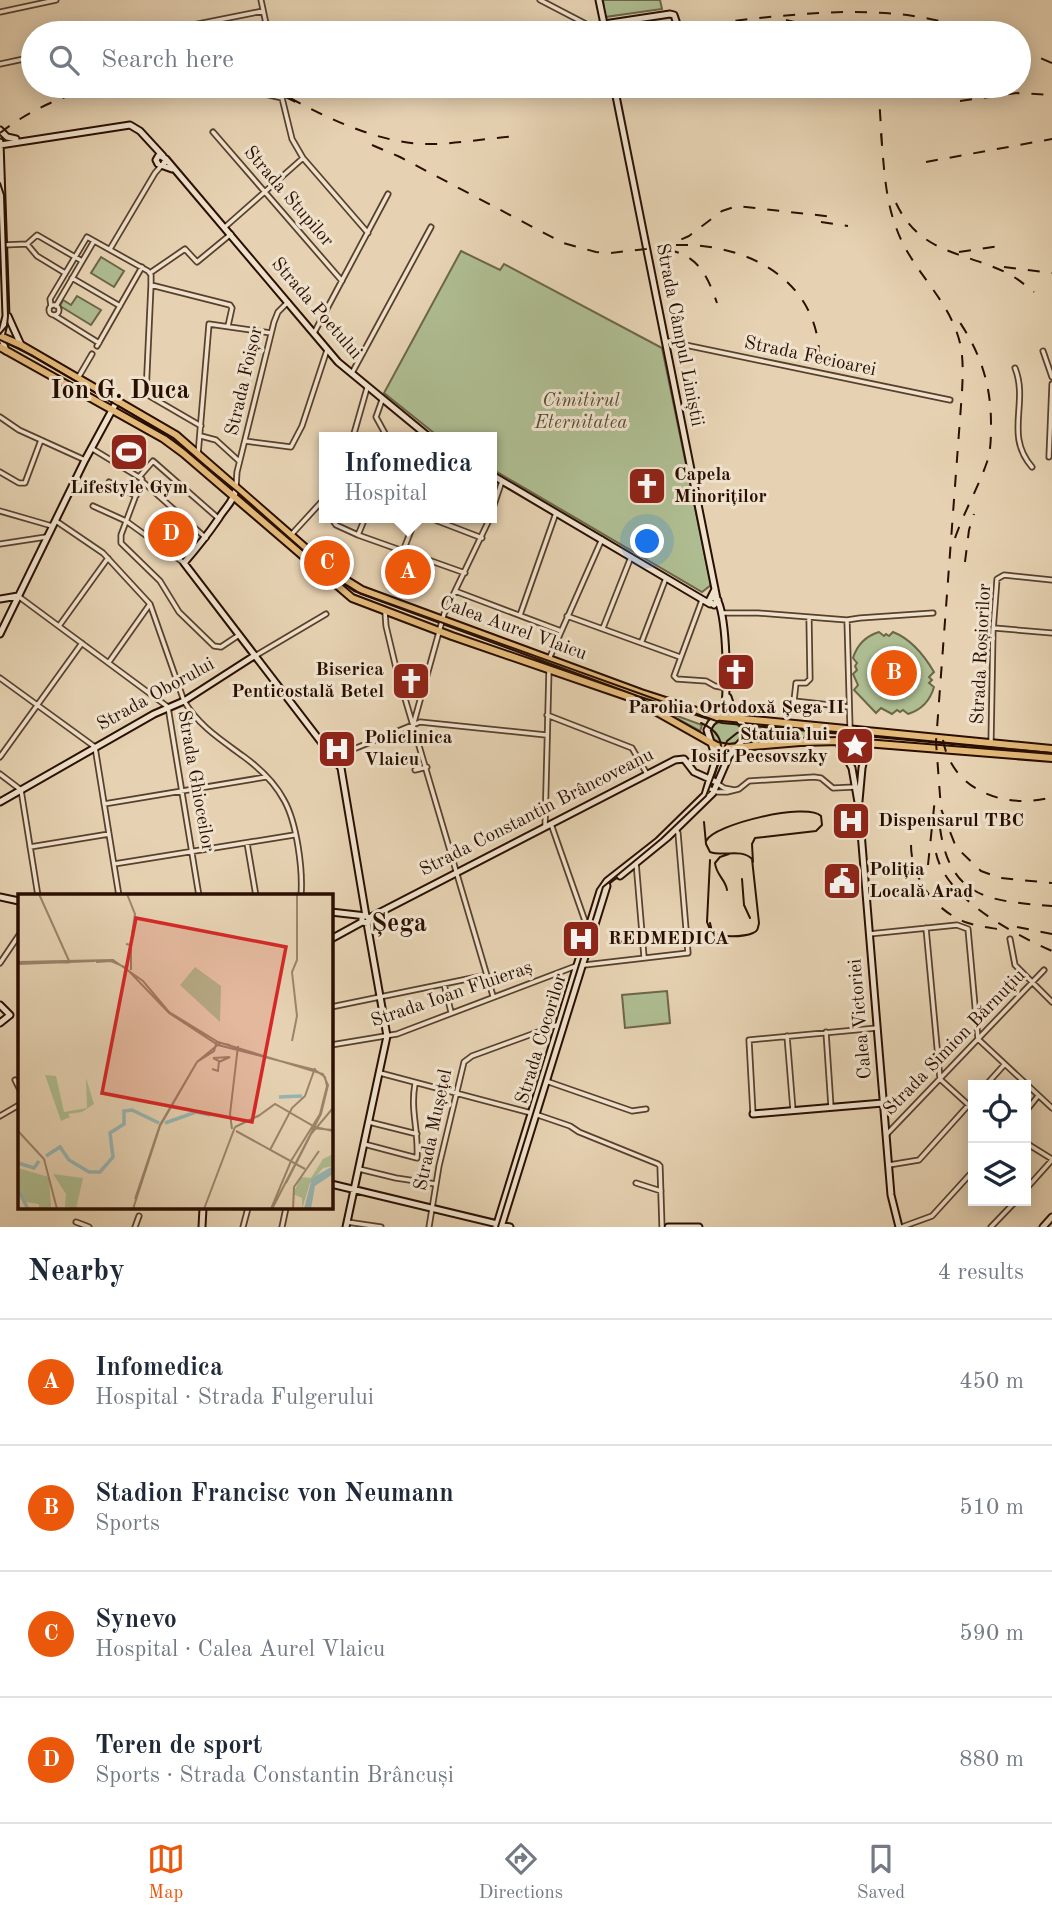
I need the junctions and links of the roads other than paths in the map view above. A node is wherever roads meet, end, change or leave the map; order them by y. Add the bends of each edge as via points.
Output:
1 (56, 0) edge
2 (261, 0) edge
3 (540, 0) edge
4 (599, 0) edge
5 (263, 11) junction
6 (0, 12) edge
7 (213, 21) edge
8 (265, 21) edge
9 (580, 21) edge
10 (603, 21) edge
11 (624, 21) edge
12 (677, 21) edge
13 (21, 60) edge
14 (0, 64) edge
15 (282, 98) edge
16 (616, 98) edge
17 (0, 130) edge
18 (213, 132) dead end
19 (26, 139) junction
20 (0, 144) edge
21 (303, 158) junction
22 (161, 161) junction
23 (1, 186) edge
24 (265, 191) junction
25 (388, 194) dead end
26 (225, 227) junction
27 (431, 227) dead end
28 (368, 233) junction
29 (231, 234) junction
30 (94, 241) junction
31 (27, 244) junction
32 (3, 245) junction
33 (110, 249) junction
34 (75, 257) junction
35 (82, 261) junction
36 (142, 267) junction
37 (65, 273) junction
38 (150, 273) junction
39 (72, 278) junction
40 (342, 281) junction
41 (151, 285) junction
42 (288, 302) junction
43 (54, 306) junction
44 (120, 306) junction
45 (6, 310) junction
46 (54, 315) junction
47 (228, 326) junction
48 (271, 333) junction
49 (314, 333) junction
50 (1, 336) edge
51 (664, 341) junction
52 (21, 345) junction
53 (3, 349) edge
54 (327, 350) junction
55 (1043, 351) dead end
56 (92, 354) dead end
57 (1015, 368) dead end
58 (351, 374) junction
59 (1052, 377) edge
60 (78, 378) junction
61 (1052, 384) edge
62 (367, 387) junction
63 (382, 400) junction
64 (950, 400) dead end
65 (117, 401) junction
66 (112, 411) junction
67 (0, 417) edge
68 (201, 426) junction
69 (355, 432) edge
70 (384, 432) edge
71 (423, 432) edge
72 (201, 438) junction
73 (41, 440) junction
74 (245, 441) junction
75 (91, 448) junction
76 (195, 452) junction
77 (1049, 457) dead end
78 (85, 460) junction
79 (240, 462) junction
80 (1032, 467) dead end
81 (0, 472) edge
82 (237, 472) junction
83 (141, 478) junction
84 (497, 478) edge
85 (228, 481) junction
86 (502, 481) junction
87 (109, 482) dead end
88 (236, 489) junction
89 (136, 496) junction
90 (497, 496) edge
91 (234, 498) junction
92 (93, 506) dead end
93 (318, 506) edge
94 (0, 511) edge
95 (556, 513) junction
96 (218, 519) junction
97 (126, 522) junction
98 (335, 523) edge
99 (363, 523) edge
100 (414, 523) edge
101 (443, 523) edge
102 (488, 523) edge
103 (54, 524) junction
104 (358, 535) junction
105 (291, 536) junction
106 (47, 537) junction
107 (206, 538) junction
108 (482, 538) junction
109 (602, 540) junction
110 (285, 542) junction
111 (0, 544) edge
112 (403, 551) junction
113 (631, 557) junction
114 (108, 558) junction
115 (184, 563) junction
116 (465, 573) junction
117 (666, 578) junction
118 (1052, 580) edge
119 (455, 591) junction
120 (18, 596) junction
121 (0, 599) edge
122 (701, 599) junction
123 (713, 601) junction
124 (150, 604) junction
125 (385, 612) junction
126 (722, 613) junction
127 (933, 613) dead end
128 (326, 614) dead end
129 (520, 615) junction
130 (567, 615) junction
131 (809, 618) junction
132 (442, 620) junction
133 (848, 621) junction
134 (59, 626) junction
135 (603, 628) junction
136 (994, 628) junction
137 (439, 631) junction
138 (561, 631) junction
139 (1052, 633) edge
140 (0, 634) edge
141 (239, 635) junction
142 (642, 642) junction
143 (82, 643) junction
144 (254, 656) junction
145 (680, 657) junction
146 (549, 659) junction
147 (109, 662) junction
148 (549, 669) junction
149 (0, 678) edge
150 (726, 689) junction
151 (184, 701) junction
152 (38, 705) junction
153 (168, 707) junction
154 (849, 707) junction
155 (547, 715) junction
156 (719, 717) junction
157 (738, 719) junction
158 (850, 719) junction
159 (414, 723) junction
160 (850, 730) junction
161 (860, 731) junction
162 (546, 735) junction
163 (840, 741) junction
164 (710, 743) junction
165 (868, 743) junction
166 (991, 744) junction
167 (95, 747) junction
168 (737, 747) junction
169 (1052, 749) edge
170 (0, 757) edge
171 (334, 757) junction
172 (1052, 758) edge
173 (427, 767) junction
174 (415, 770) dead end
175 (0, 774) edge
176 (647, 774) junction
177 (266, 777) junction
178 (715, 782) junction
179 (855, 787) junction
180 (21, 790) junction
181 (711, 790) junction
182 (736, 790) junction
183 (182, 792) junction
184 (0, 802) edge
185 (104, 804) junction
186 (859, 805) junction
187 (548, 826) junction
188 (675, 828) junction
189 (109, 834) junction
190 (294, 835) junction
191 (247, 842) junction
192 (30, 847) junction
193 (192, 851) junction
194 (636, 861) junction
195 (114, 864) junction
196 (458, 873) junction
197 (38, 894) edge
198 (119, 894) edge
199 (199, 894) edge
200 (256, 894) edge
201 (301, 894) edge
202 (0, 897) edge
203 (18, 901) edge
204 (332, 912) edge
205 (365, 919) junction
206 (591, 924) junction
207 (926, 928) junction
208 (869, 934) junction
209 (18, 936) edge
210 (332, 938) edge
211 (1010, 939) dead end
212 (644, 957) junction
213 (0, 963) edge
214 (579, 965) junction
215 (1044, 970) dead end
216 (487, 975) junction
217 (1032, 982) junction
218 (444, 984) junction
219 (493, 996) junction
220 (380, 998) junction
221 (1052, 1002) edge
222 (0, 1006) edge
223 (332, 1007) edge
224 (452, 1012) junction
225 (18, 1013) edge
226 (10, 1014) junction
227 (0, 1023) edge
228 (560, 1024) junction
229 (877, 1028) junction
230 (826, 1032) junction
231 (387, 1036) junction
232 (786, 1036) junction
233 (978, 1039) junction
234 (332, 1045) edge
235 (1004, 1065) junction
236 (380, 1073) junction
237 (940, 1079) junction
238 (15, 1080) dead end
239 (543, 1080) junction
240 (990, 1080) edge
241 (415, 1084) junction
242 (18, 1086) edge
243 (455, 1093) junction
244 (1038, 1096) junction
245 (883, 1103) junction
246 (968, 1105) joint
247 (1031, 1105) edge
248 (18, 1106) edge
249 (831, 1107) junction
250 (1052, 1108) edge
251 (646, 1109) dead end
252 (793, 1110) junction
253 (533, 1113) junction
254 (753, 1114) joint
255 (0, 1116) edge
256 (369, 1122) junction
257 (417, 1134) junction
258 (886, 1135) junction
259 (364, 1144) junction
260 (1031, 1146) edge
261 (1052, 1159) edge
262 (889, 1165) junction
263 (359, 1169) junction
264 (968, 1176) edge
265 (636, 1183) dead end
266 (1031, 1183) edge
267 (332, 1184) edge
268 (436, 1184) junction
269 (354, 1189) junction
270 (661, 1191) junction
271 (1011, 1206) edge
272 (432, 1207) junction
273 (139, 1216) dead end
274 (1052, 1217) edge
275 (76, 1222) dead end
276 (346, 1224) edge
277 (499, 1225) edge
278 (89, 1227) edge
279 (135, 1227) edge
280 (379, 1227) edge
281 (429, 1227) edge
282 (510, 1227) edge
283 (662, 1227) edge
284 (668, 1227) edge
285 (699, 1227) edge
286 (900, 1227) edge
287 (991, 1227) edge
288 (1043, 1227) edge

1 - 6 street
2 - 5 street
3 - 9 street
4 - 10 street
5 - 7 street
5 - 8 street
11 - 12 street via 670,14
13 - 14 street
15 - 21 street via 292,139
16 - 51 street, Strada Câmpul Liniștii
17 - 19 street, Strada Poetului via 10,138
18 - 24 street, Strada Stupilor
19 - 20 street, Strada Poetului
19 - 22 street, Strada Poetului via 126,124 134,126
20 - 23 street
21 - 24 street
21 - 28 street
22 - 26 street, Strada Poetului
22 - 33 street
23 - 32 street
24 - 26 street
24 - 40 street, Strada Stupilor
25 - 28 street
26 - 29 street, Strada Poetului
27 - 58 street
28 - 40 street
29 - 38 street via 197,262 185,249
29 - 42 street, Strada Poetului
30 - 33 street
30 - 34 street via 87,237
30 - 35 street
31 - 32 street
31 - 34 street via 37,235
31 - 37 street
32 - 45 street
33 - 36 street
34 - 35 street
34 - 37 street
35 - 39 street
36 - 38 street
36 - 44 street
37 - 43 street via 50,299
38 - 41 street
39 - 43 street
39 - 44 street
40 - 49 street
41 - 47 street via 230,305
41 - 68 street via 148,396
42 - 48 street, Strada Foișor via 278,312
42 - 49 street, Strada Poetului
43 - 46 street via 59,311
43 - 46 street via 49,312
44 - 46 street via 98,344
45 - 50 street
45 - 52 street
47 - 48 street
47 - 68 street via 209,324
48 - 74 street, Strada Foișor
49 - 54 street, Strada Poetului
50 - 52 main road, Calea Aurel Vlaicu
50 - 53 street
51 - 64 street, Strada Fecioarei
51 - 123 street, Strada Câmpul Liniștii via 715,589
52 - 60 main road, Calea Aurel Vlaicu
53 - 66 main road, Calea Aurel Vlaicu
54 - 58 street, Strada Poetului
54 - 74 street via 291,447
55 - 59 street
56 - 60 street
57 - 80 street via 1018,445
58 - 62 street, Strada Poetului
60 - 65 main road, Calea Aurel Vlaicu
61 - 77 street
62 - 63 street, Strada Poetului
62 - 69 street
63 - 70 street via 376,417
63 - 71 street, Strada Poetului
65 - 66 street
65 - 76 main road, Calea Aurel Vlaicu via 170,431
66 - 75 street
66 - 91 main road, Calea Aurel Vlaicu via 183,453
67 - 73 street
68 - 72 street
72 - 76 street
72 - 79 street via 216,440
73 - 78 street
73 - 81 street via 25,483
74 - 79 street, Strada Foișor
75 - 78 street
75 - 83 street
76 - 85 main road, Calea Aurel Vlaicu
78 - 103 street
79 - 82 street, Strada Foișor
82 - 85 street, Strada Foișor
82 - 88 street, Strada Foișor
83 - 89 street
83 - 96 street via 153,461
83 - 107 street
84 - 86 street
85 - 88 main road, Calea Aurel Vlaicu
86 - 90 street
86 - 95 street
87 - 89 street
88 - 91 street
88 - 105 main road, Calea Aurel Vlaicu
89 - 97 street
91 - 96 street
91 - 110 main road, Calea Aurel Vlaicu
92 - 97 street
93 - 105 street
94 - 103 street
95 - 109 street
95 - 129 street
96 - 107 street
97 - 115 street
97 - 141 street via 121,543 160,581 187,620 217,648
98 - 104 street
99 - 104 street
100 - 112 street
101 - 108 street
102 - 108 street
103 - 106 street
103 - 114 street
104 - 112 street
105 - 110 street
105 - 132 main road, Calea Aurel Vlaicu via 352,586
106 - 111 street
106 - 120 street
107 - 115 street
108 - 116 street
109 - 113 street
109 - 130 street
110 - 125 main road, Calea Aurel Vlaicu via 346,594
112 - 116 street
113 - 117 street
113 - 135 street
114 - 124 street
114 - 134 street
115 - 141 street
116 - 119 street
117 - 122 street
117 - 142 street
118 - 136 street, Strada Roșiorilor via 1000,576
119 - 129 street
119 - 132 street
120 - 121 street
120 - 134 street, Strada Ghioceilor
120 - 140 street
122 - 123 street
122 - 145 street
123 - 126 street
124 - 147 street
124 - 151 street
125 - 137 main road, Calea Aurel Vlaicu
125 - 159 street via 390,646
126 - 131 street
126 - 150 street
127 - 133 street
128 - 144 street, Strada Oborului
129 - 138 street
130 - 135 street
130 - 138 street
131 - 133 street
131 - 154 street via 810,678 796,683 794,701
132 - 137 street
132 - 146 main road, Calea Aurel Vlaicu
133 - 154 street
134 - 143 street, Strada Ghioceilor
135 - 142 street
136 - 139 street
136 - 166 street, Strada Roșiorilor
137 - 148 main road, Calea Aurel Vlaicu
137 - 159 street
138 - 146 street
141 - 144 street
142 - 145 street
143 - 147 street, Strada Ghioceilor
143 - 152 street
144 - 151 street, Strada Oborului
144 - 171 street
145 - 150 street via 674,674 677,678
146 - 156 main road, Calea Aurel Vlaicu
147 - 153 street, Strada Ghioceilor
148 - 155 street
148 - 164 main road, Calea Aurel Vlaicu via 644,703
149 - 152 street
150 - 156 street
150 - 157 street
151 - 153 street, Strada Oborului
151 - 177 street via 201,724
152 - 167 street
152 - 170 street
153 - 167 street, Strada Oborului
153 - 183 street, Strada Ghioceilor
154 - 158 street
155 - 162 street
155 - 176 street via 632,748
156 - 157 main road, Calea Aurel Vlaicu
156 - 164 street via 708,728
157 - 160 main road, Calea Aurel Vlaicu
157 - 168 street via 745,733
158 - 160 street
158 - 161 street
159 - 162 street
159 - 171 street
159 - 173 street
160 - 161 main road, Calea Aurel Vlaicu
160 - 163 street
161 - 165 street
161 - 166 main road, Calea Aurel Vlaicu
162 - 187 street
163 - 165 main road, Calea Aurel Vlaicu
163 - 168 main road, Calea Aurel Vlaicu
163 - 179 street, Calea Victoriei
164 - 168 main road, Calea Aurel Vlaicu
164 - 178 street, Strada Cocorilor via 716,756
165 - 172 main road, Calea Aurel Vlaicu
165 - 186 street, Calea Victoriei
166 - 169 main road, Calea Aurel Vlaicu
167 - 180 street, Strada Oborului
167 - 185 street
168 - 178 street, Strada Cocorilor
171 - 205 street via 341,768
173 - 174 street
173 - 196 street
175 - 180 street
176 - 178 street, Strada Constantin Brâncoveanu via 682,758 694,772
176 - 187 street, Strada Constantin Brâncoveanu
177 - 183 street
177 - 190 street via 286,804
178 - 181 street, Strada Cocorilor
178 - 182 street
179 - 182 street via 833,789 821,778 799,777 749,781
179 - 186 street, Calea Victoriei
180 - 184 street, Strada Oborului
180 - 192 street
181 - 182 street
181 - 188 street, Strada Cocorilor
183 - 185 street
183 - 193 street, Strada Ghioceilor
185 - 189 street
186 - 208 street, Calea Victoriei
187 - 196 street, Strada Constantin Brâncoveanu
187 - 206 street via 583,917
188 - 194 street, Strada Cocorilor
188 - 212 street, Strada Ioan Fluieraș via 689,952
189 - 192 street
189 - 195 street
190 - 191 street
190 - 201 street
191 - 193 street
191 - 200 street
192 - 197 street
193 - 195 street
193 - 199 street, Strada Ghioceilor
194 - 206 street, Strada Cocorilor via 606,887
194 - 212 street
195 - 198 street
196 - 205 street, Strada Constantin Brâncoveanu
196 - 216 street
202 - 203 street
204 - 205 street
205 - 210 street, Strada Constantin Brâncoveanu
205 - 220 street
206 - 214 street, Strada Cocorilor
207 - 208 street
207 - 233 street via 961,925 968,929
207 - 237 street
208 - 229 street, Calea Victoriei
209 - 213 street
211 - 217 street via 1015,965
212 - 214 street, Strada Ioan Fluieraș
214 - 219 street, Strada Ioan Fluieraș
214 - 228 street, Strada Cocorilor
215 - 217 street, Strada Simion Bărnuțiu
216 - 218 street
216 - 219 street
217 - 221 street
217 - 233 street, Strada Simion Bărnuțiu
218 - 220 street
218 - 224 street
219 - 224 street, Strada Ioan Fluieraș
220 - 223 street
220 - 231 street
222 - 226 street
224 - 231 street, Strada Ioan Fluieraș
225 - 226 street
226 - 227 street
228 - 239 street, Strada Cocorilor
228 - 243 street, Strada Mușețel via 465,1060
229 - 230 street
229 - 245 street, Calea Victoriei
230 - 232 street
230 - 249 street
231 - 234 street, Strada Ioan Fluieraș
231 - 236 street
232 - 252 street
232 - 254 street via 748,1042
233 - 235 street
233 - 237 street, Strada Simion Bărnuțiu
235 - 240 street
235 - 244 street
236 - 241 street
236 - 256 street
237 - 246 street
237 - 258 street, Strada Simion Bărnuțiu
238 - 242 street
239 - 251 street via 632,1111
239 - 253 street, Strada Cocorilor
241 - 243 street
241 - 257 street via 412,1108
243 - 253 street
243 - 268 street, Strada Mușețel
244 - 247 street
244 - 250 street
245 - 249 street
245 - 258 street, Calea Victoriei
246 - 262 street via 919,1160
248 - 255 street
249 - 252 street
252 - 254 street
253 - 270 street via 660,1166
253 - 277 street, Strada Cocorilor
256 - 257 street
256 - 259 street
257 - 259 street via 417,1158
258 - 262 street, Calea Victoriei
259 - 263 street
260 - 261 street
261 - 266 street
262 - 286 street, Calea Victoriei via 892,1208
263 - 268 street
263 - 269 street
264 - 286 street via 932,1216
265 - 270 street
267 - 269 street
268 - 272 street, Strada Mușețel
269 - 272 street
269 - 276 street
270 - 283 street
271 - 287 street
272 - 277 street
272 - 281 street, Strada Mușețel
273 - 279 street
274 - 288 street
275 - 278 street
276 - 280 street
277 - 282 street
284 - 285 street

